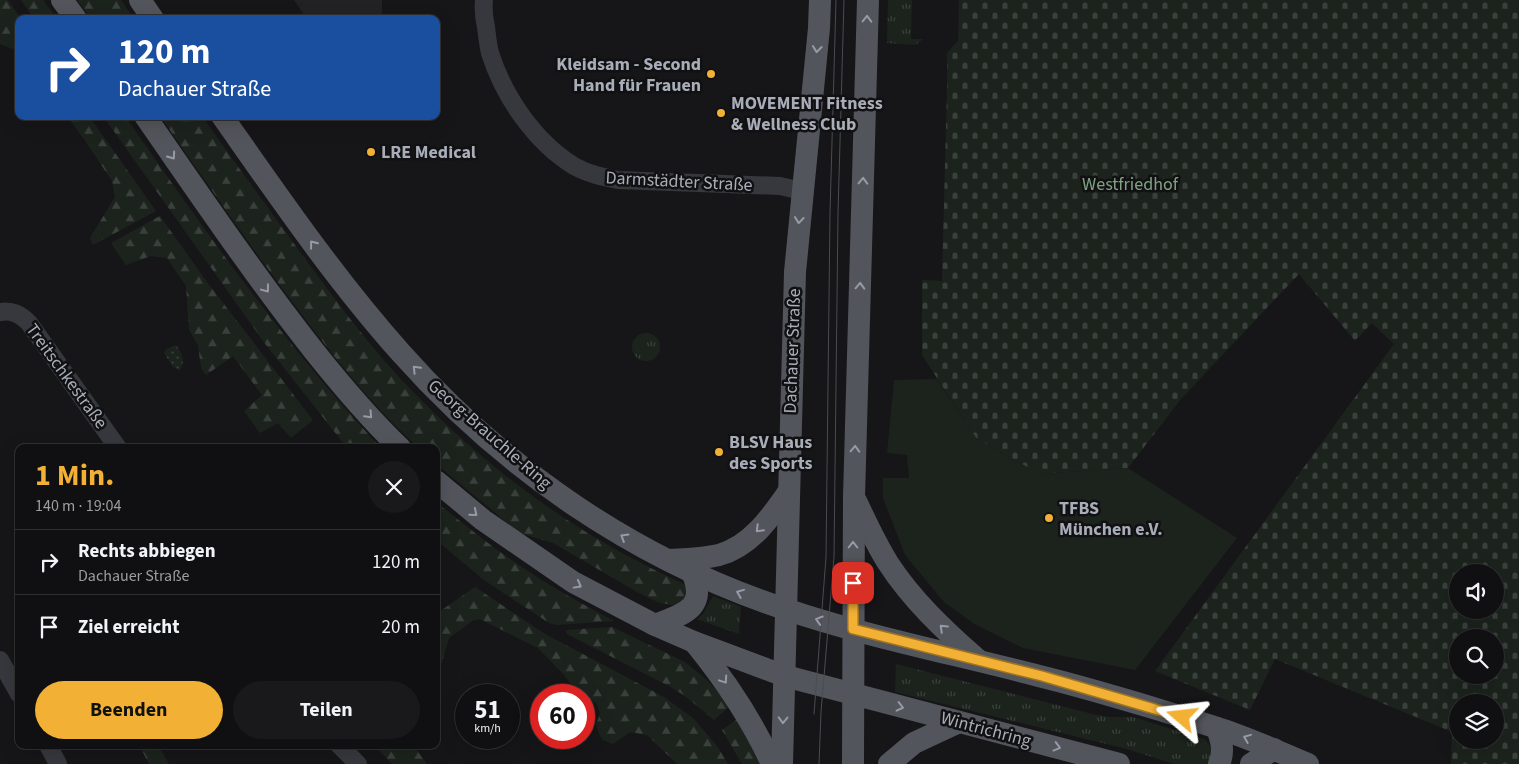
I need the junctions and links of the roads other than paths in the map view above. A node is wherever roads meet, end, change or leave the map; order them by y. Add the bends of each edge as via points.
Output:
1 (62, 0) edge
2 (140, 0) edge
3 (484, 0) edge
4 (820, 0) edge
5 (868, 0) edge
6 (73, 15) edge
7 (150, 15) edge
8 (148, 120) edge
9 (225, 120) edge
10 (802, 192) junction
11 (5, 312) edge
12 (115, 444) edge
13 (396, 444) edge
14 (440, 484) edge
15 (789, 491) junction
16 (854, 497) junction
17 (666, 560) junction
18 (692, 572) junction
19 (786, 610) junction
20 (655, 625) junction
21 (853, 629) junction
22 (694, 642) junction
23 (0, 660) edge
24 (979, 661) junction
25 (785, 676) junction
26 (15, 687) edge
27 (853, 694) junction
28 (959, 722) junction
29 (1217, 728) junction
30 (50, 749) edge
31 (343, 749) edge
32 (1274, 749) junction
33 (58, 764) edge
34 (358, 764) edge
35 (772, 764) edge
36 (782, 764) edge
37 (853, 764) edge
38 (889, 764) edge
39 (1120, 764) edge
40 (1219, 764) edge
41 (1251, 764) edge
42 (1308, 764) edge

1 - 6 main road
2 - 7 main road
3 - 10 street, Darmstädter Straße via 490,52 514,104 553,150 575,166 597,176 618,180 780,186
4 -> 10 main road, Dachauer Straße
16 -> 5 main road
8 -> 13 main road via 249,267 301,335
17 -> 9 main road, Georg-Brauchle-Ring via 589,516 534,477 438,392 401,353 307,236
10 -> 15 main road, Dachauer Straße via 794,272
11 - 12 street, Treitschkestraße via 22,316 29,323
14 -> 20 main road via 536,559
15 -> 17 main road via 772,516 742,544 720,554
15 - 19 main road, Dachauer Straße
21 -> 16 main road
24 -> 16 main road via 938,623 906,587 888,562
17 - 18 main road, Georg-Brauchle-Ring
19 -> 18 main road, Georg-Brauchle-Ring
18 - 20 main road via 698,590 690,609 681,616
21 -> 19 main road, Georg-Brauchle-Ring
19 - 25 main road, Dachauer Straße
20 - 22 main road
21 - 24 main road
21 - 27 main road
22 - 25 main road
22 -> 35 main road via 741,706
23 - 26 street
24 - 29 main road
25 - 27 main road
25 -> 36 main road, Dachauer Straße
27 -> 28 main road, Wintrichring
27 - 37 main road
28 - 38 main road via 914,743
28 -> 39 main road, Wintrichring
32 -> 29 main road
29 - 40 main road via 1222,745
30 - 33 street
31 - 34 street
32 - 41 main road
32 - 42 main road

